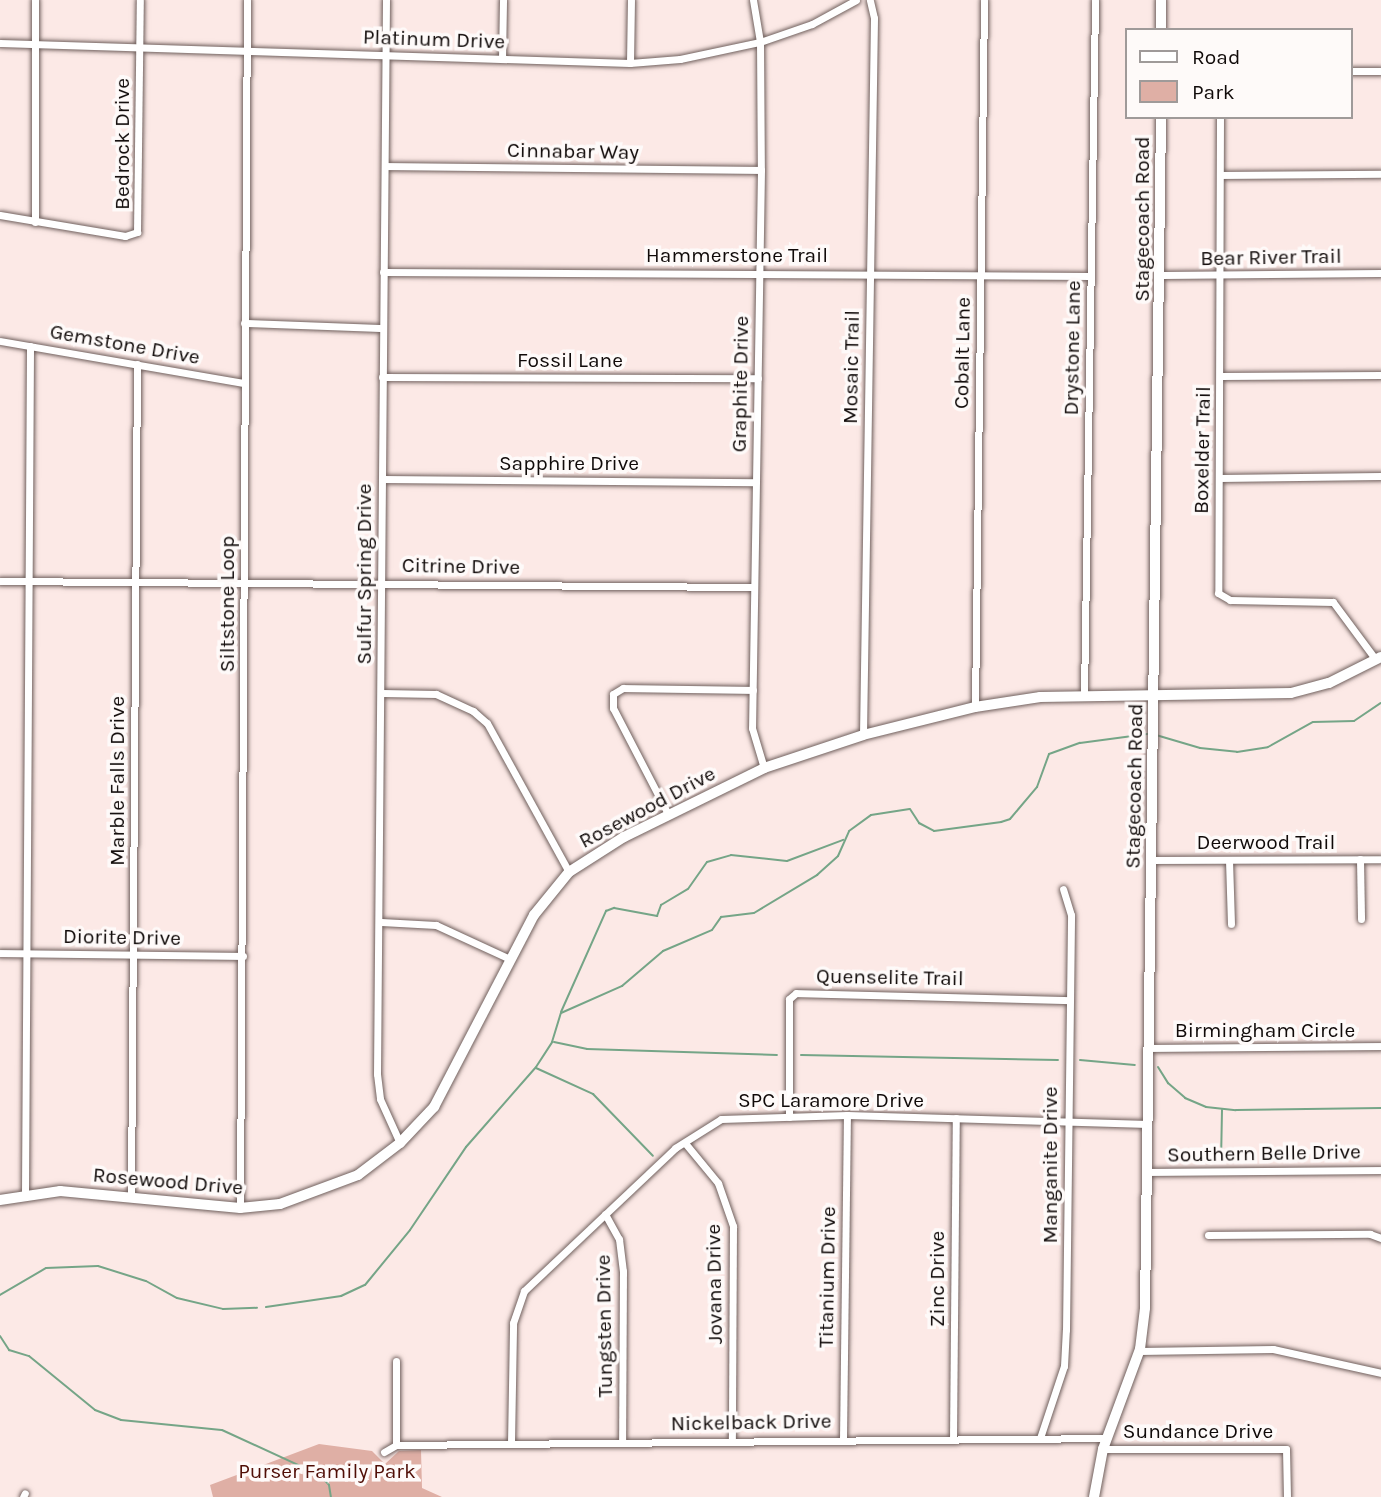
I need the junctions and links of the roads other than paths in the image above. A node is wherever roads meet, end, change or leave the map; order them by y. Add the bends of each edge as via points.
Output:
1 (35, 0) edge
2 (140, 0) edge
3 (247, 0) edge
4 (386, 0) edge
5 (503, 0) edge
6 (631, 0) edge
7 (753, 0) edge
8 (856, 0) edge
9 (870, 0) edge
10 (984, 0) edge
11 (1095, 0) edge
12 (1161, 0) edge
13 (1161, 28) edge
14 (760, 42) junction
15 (0, 43) edge
16 (34, 44) junction
17 (140, 46) junction
18 (247, 48) junction
19 (386, 55) junction
20 (502, 59) junction
21 (630, 63) junction
22 (1353, 71) edge
23 (1381, 71) edge
24 (1161, 119) edge
25 (1220, 119) edge
26 (385, 166) junction
27 (761, 170) junction
28 (1381, 174) edge
29 (1220, 175) junction
30 (0, 215) edge
31 (35, 222) junction
32 (383, 272) junction
33 (758, 272) junction
34 (1381, 273) edge
35 (870, 274) junction
36 (1162, 275) junction
37 (1220, 275) junction
38 (980, 276) junction
39 (1091, 276) junction
40 (244, 323) junction
41 (383, 328) junction
42 (0, 341) edge
43 (30, 345) junction
44 (137, 364) junction
45 (1381, 375) edge
46 (1220, 376) junction
47 (382, 377) junction
48 (758, 378) junction
49 (244, 383) junction
50 (1381, 476) edge
51 (1219, 478) junction
52 (382, 479) junction
53 (756, 482) junction
54 (0, 582) edge
55 (29, 582) junction
56 (136, 583) junction
57 (245, 583) junction
58 (382, 583) junction
59 (753, 587) junction
60 (1378, 659) edge
61 (752, 690) junction
62 (382, 693) junction
63 (1155, 695) junction
64 (1084, 696) junction
65 (975, 707) junction
66 (863, 735) junction
67 (764, 768) junction
68 (668, 814) junction
69 (1360, 859) junction
70 (1381, 859) edge
71 (1151, 860) junction
72 (1229, 860) junction
73 (569, 873) junction
74 (1063, 890) dead end
75 (1361, 919) dead end
76 (380, 922) junction
77 (1231, 924) dead end
78 (0, 953) edge
79 (26, 953) junction
80 (134, 956) junction
81 (243, 956) junction
82 (510, 959) junction
83 (1069, 999) junction
84 (1381, 1046) edge
85 (1149, 1048) junction
86 (847, 1115) junction
87 (789, 1117) junction
88 (956, 1118) junction
89 (1068, 1121) junction
90 (1148, 1124) junction
91 (401, 1143) junction
92 (685, 1143) junction
93 (1381, 1170) edge
94 (1148, 1172) junction
95 (25, 1193) junction
96 (131, 1198) junction
97 (0, 1200) edge
98 (240, 1208) junction
99 (605, 1214) junction
100 (1208, 1235) dead end
101 (1381, 1238) edge
102 (1139, 1351) junction
103 (396, 1361) dead end
104 (1381, 1373) edge
105 (1040, 1438) junction
106 (843, 1439) junction
107 (953, 1439) junction
108 (732, 1440) junction
109 (622, 1441) junction
110 (511, 1443) junction
111 (1105, 1444) junction
112 (396, 1445) junction
113 (384, 1452) dead end
114 (1094, 1497) edge
115 (1287, 1497) edge

1 - 16 street
2 - 17 street, Bedrock Drive
3 - 18 street, Siltstone Loop
4 - 19 street, Sulfur Spring Drive
5 - 20 street
6 - 21 street
7 - 14 street, Graphite Drive
8 - 14 street, Platinum Drive via 812,24
9 - 35 street, Mosaic Trail via 874,18
10 - 38 street, Cobalt Lane
11 - 39 street, Drystone Lane
12 - 13 street
14 - 21 street, Platinum Drive via 680,59
14 - 27 street, Graphite Drive
15 - 16 street, Platinum Drive
16 - 17 street, Platinum Drive
16 - 31 street
17 - 18 street, Platinum Drive
17 - 31 street, Bedrock Drive via 137,232 125,236
18 - 19 street, Platinum Drive
18 - 40 street, Siltstone Loop
19 - 20 street, Platinum Drive
19 - 26 street, Sulfur Spring Drive
20 - 21 street, Platinum Drive
22 - 23 street
24 - 36 street, Stagecoach Road
25 - 29 street, Boxelder Trail
26 - 27 street, Cinnabar Way
26 - 32 street, Sulfur Spring Drive
27 - 33 street, Graphite Drive
28 - 29 street
29 - 37 street, Boxelder Trail
30 - 31 street, Bedrock Drive
32 - 33 street, Hammerstone Trail
32 - 41 street, Sulfur Spring Drive
33 - 35 street, Hammerstone Trail
33 - 48 street, Graphite Drive
34 - 37 street, Bear River Trail
35 - 38 street, Hammerstone Trail
35 - 66 street, Mosaic Trail
36 - 37 street, Bear River Trail
36 - 63 street, Stagecoach Road
37 - 46 street, Boxelder Trail
38 - 39 street, Hammerstone Trail
38 - 65 street, Cobalt Lane
39 - 64 street, Drystone Lane
40 - 41 street
40 - 49 street, Siltstone Loop
41 - 47 street, Sulfur Spring Drive
42 - 43 street, Gemstone Drive
43 - 44 street, Gemstone Drive
43 - 55 street
44 - 49 street, Gemstone Drive
44 - 56 street, Marble Falls Drive
45 - 46 street
46 - 51 street, Boxelder Trail
47 - 48 street, Fossil Lane
47 - 52 street, Sulfur Spring Drive
48 - 53 street, Graphite Drive
49 - 57 street, Siltstone Loop
50 - 51 street
51 - 60 street, Boxelder Trail via 1219,593 1230,600 1333,602
52 - 53 street, Sapphire Drive
52 - 58 street, Sulfur Spring Drive
53 - 59 street, Graphite Drive
54 - 55 street, Citrine Drive
55 - 56 street, Citrine Drive
55 - 79 street
56 - 57 street, Citrine Drive
56 - 80 street, Marble Falls Drive
57 - 58 street, Citrine Drive
57 - 81 street, Siltstone Loop
58 - 59 street, Citrine Drive
58 - 62 street, Sulfur Spring Drive
59 - 61 street, Graphite Drive
60 - 63 street, Rosewood Drive via 1329,683 1291,693
61 - 67 street, Graphite Drive via 752,728
61 - 68 street via 623,688 613,694 613,708
62 - 73 street via 436,694 473,711 487,723
62 - 76 street, Sulfur Spring Drive
63 - 64 street, Rosewood Drive
63 - 71 street, Stagecoach Road
64 - 65 street, Rosewood Drive
65 - 66 street, Rosewood Drive
66 - 67 street, Rosewood Drive
67 - 68 street, Rosewood Drive
68 - 73 street, Rosewood Drive
69 - 70 street, Deerwood Trail
69 - 72 street, Deerwood Trail
69 - 75 street
71 - 72 street, Deerwood Trail
71 - 85 street, Stagecoach Road
72 - 77 street
73 - 82 street, Rosewood Drive via 534,915
74 - 83 street, Manganite Drive via 1070,915
76 - 82 street via 436,925
76 - 91 street, Sulfur Spring Drive via 377,1074 380,1099
78 - 79 street, Diorite Drive
79 - 80 street, Diorite Drive
79 - 95 street
80 - 81 street, Diorite Drive
80 - 96 street, Marble Falls Drive
81 - 98 street, Siltstone Loop
82 - 91 street, Rosewood Drive via 447,1087
83 - 87 street, Quenselite Trail via 796,993 789,999
83 - 89 street, Manganite Drive
84 - 85 street, Birmingham Circle
85 - 90 street, Stagecoach Road
86 - 87 street, SPC Laramore Drive
86 - 88 street, SPC Laramore Drive
86 - 106 street, Titanium Drive
87 - 92 street, SPC Laramore Drive via 721,1119
88 - 89 street, SPC Laramore Drive
88 - 107 street, Zinc Drive
89 - 90 street, SPC Laramore Drive
89 - 105 street, Manganite Drive via 1065,1352
90 - 94 street, Stagecoach Road
91 - 98 street, Rosewood Drive via 379,1161 332,1186 280,1204
92 - 99 street, SPC Laramore Drive
92 - 108 street, Jovana Drive via 723,1190 733,1226
93 - 94 street, Southern Belle Drive
94 - 102 street, Stagecoach Road
95 - 96 street, Rosewood Drive via 60,1191
95 - 97 street, Rosewood Drive
96 - 98 street, Rosewood Drive
99 - 109 street, Tungsten Drive via 619,1239 623,1271
99 - 110 street, SPC Laramore Drive via 533,1278 518,1305 513,1323
100 - 101 street via 1370,1234
102 - 104 street via 1273,1349
102 - 111 street, Stagecoach Road
103 - 112 street
105 - 107 street, Nickelback Drive
105 - 111 street, Nickelback Drive
106 - 107 street, Nickelback Drive
106 - 108 street, Nickelback Drive
108 - 109 street, Nickelback Drive
109 - 110 street, Nickelback Drive
110 - 112 street, Nickelback Drive
111 - 114 street, Stagecoach Road
111 - 115 street, Sundance Drive via 1286,1449
112 - 113 street, Nickelback Drive

